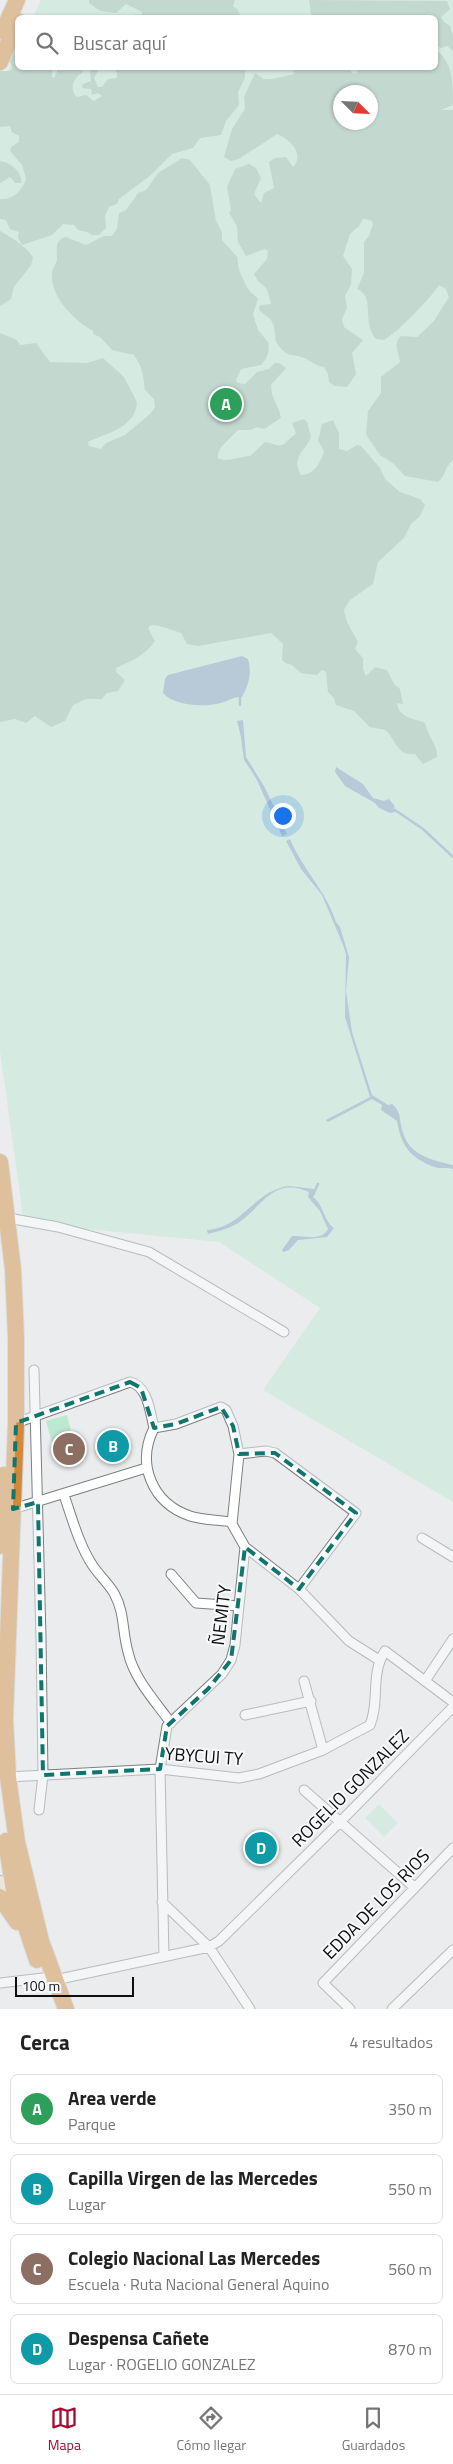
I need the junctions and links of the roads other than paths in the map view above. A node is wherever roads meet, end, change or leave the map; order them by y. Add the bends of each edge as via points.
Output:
1 (6, 0) edge
2 (17, 0) edge
3 (26, 0) edge
4 (0, 13) edge
5 (20, 15) edge
6 (15, 28) edge
7 (0, 38) edge
8 (0, 62) edge
9 (0, 1162) edge
10 (4, 1220) edge
11 (284, 1332) dead end
12 (34, 1370) dead end
13 (35, 1416) junction
14 (16, 1423) junction
15 (154, 1428) junction
16 (239, 1454) junction
17 (146, 1468) junction
18 (64, 1495) junction
19 (38, 1502) junction
20 (14, 1509) junction
21 (232, 1522) junction
22 (422, 1538) dead end
23 (0, 1546) edge
24 (245, 1547) junction
25 (453, 1557) edge
26 (171, 1574) dead end
27 (299, 1590) junction
28 (239, 1606) junction
29 (453, 1639) edge
30 (379, 1660) junction
31 (304, 1681) dead end
32 (425, 1681) junction
33 (311, 1701) junction
34 (453, 1702) edge
35 (453, 1707) edge
36 (245, 1715) dead end
37 (171, 1723) junction
38 (323, 1750) junction
39 (160, 1769) junction
40 (42, 1775) junction
41 (8, 1777) junction
42 (304, 1790) dead end
43 (39, 1810) dead end
44 (0, 1811) edge
45 (342, 1821) junction
46 (7, 1846) junction
47 (453, 1848) edge
48 (0, 1865) edge
49 (26, 1880) junction
50 (0, 1882) edge
51 (414, 1887) junction
52 (5, 1892) edge
53 (162, 1902) junction
54 (34, 1906) junction
55 (209, 1947) junction
56 (453, 1950) edge
57 (164, 1957) junction
58 (49, 1979) junction
59 (0, 1983) edge
60 (55, 2009) edge
61 (66, 2009) edge
62 (250, 2009) edge
63 (350, 2009) edge
64 (392, 2009) edge

1 - 4 highway
2 - 7 highway
3 - 5 highway
6 - 8 highway
9 - 10 highway
10 - 11 street via 58,1227 149,1252
10 - 14 highway via 16,1304
10 - 23 highway via 8,1340
12 - 13 street
13 - 14 street
13 - 15 street via 130,1382 141,1388
13 - 19 street
14 - 20 highway
15 - 16 street via 176,1424 221,1407 226,1410 233,1426
15 - 17 street
16 - 21 street
16 - 27 street via 275,1453 356,1514
17 - 18 street
17 - 21 street via 160,1497 174,1509 192,1517
18 - 19 street
18 - 37 street via 92,1565 120,1606 127,1651 135,1672
19 - 20 street
19 - 40 street
20 - 41 highway via 5,1719
21 - 24 street
22 - 25 street
24 - 27 street
24 - 28 street, ÑEMITY
26 - 28 street via 196,1603
27 - 30 street via 349,1641
28 - 37 street, ÑEMITY via 231,1660 208,1689
29 - 32 street
30 - 32 street, YBYCUI TY via 384,1651
30 - 38 street, YBYCUI TY via 370,1725
31 - 33 street
32 - 34 street
33 - 36 street
33 - 38 street
35 - 45 street, ROGELIO GONZALEZ
37 - 39 street via 167,1726
38 - 39 street, YBYCUI TY via 259,1774 239,1778
39 - 40 street, YBYCUI TY
39 - 53 street
40 - 41 street, YBYCUI TY
40 - 43 street
41 - 49 highway via 16,1842
42 - 45 street
44 - 46 highway
45 - 51 street
45 - 55 street, ROGELIO GONZALEZ
46 - 48 street
46 - 52 highway
47 - 51 street, EDDA DE LOS RIOS
49 - 52 highway via 20,1888
49 - 54 highway
50 - 52 street
51 - 63 street, EDDA DE LOS RIOS via 323,1983
52 - 54 street
52 - 58 highway via 8,1906
53 - 55 street
53 - 57 street
54 - 58 highway
55 - 57 street, ROGELIO GONZALEZ
55 - 62 street
56 - 64 street
57 - 58 street, ROGELIO GONZALEZ
58 - 59 street, ROGELIO GONZALEZ
58 - 60 highway
58 - 61 highway

